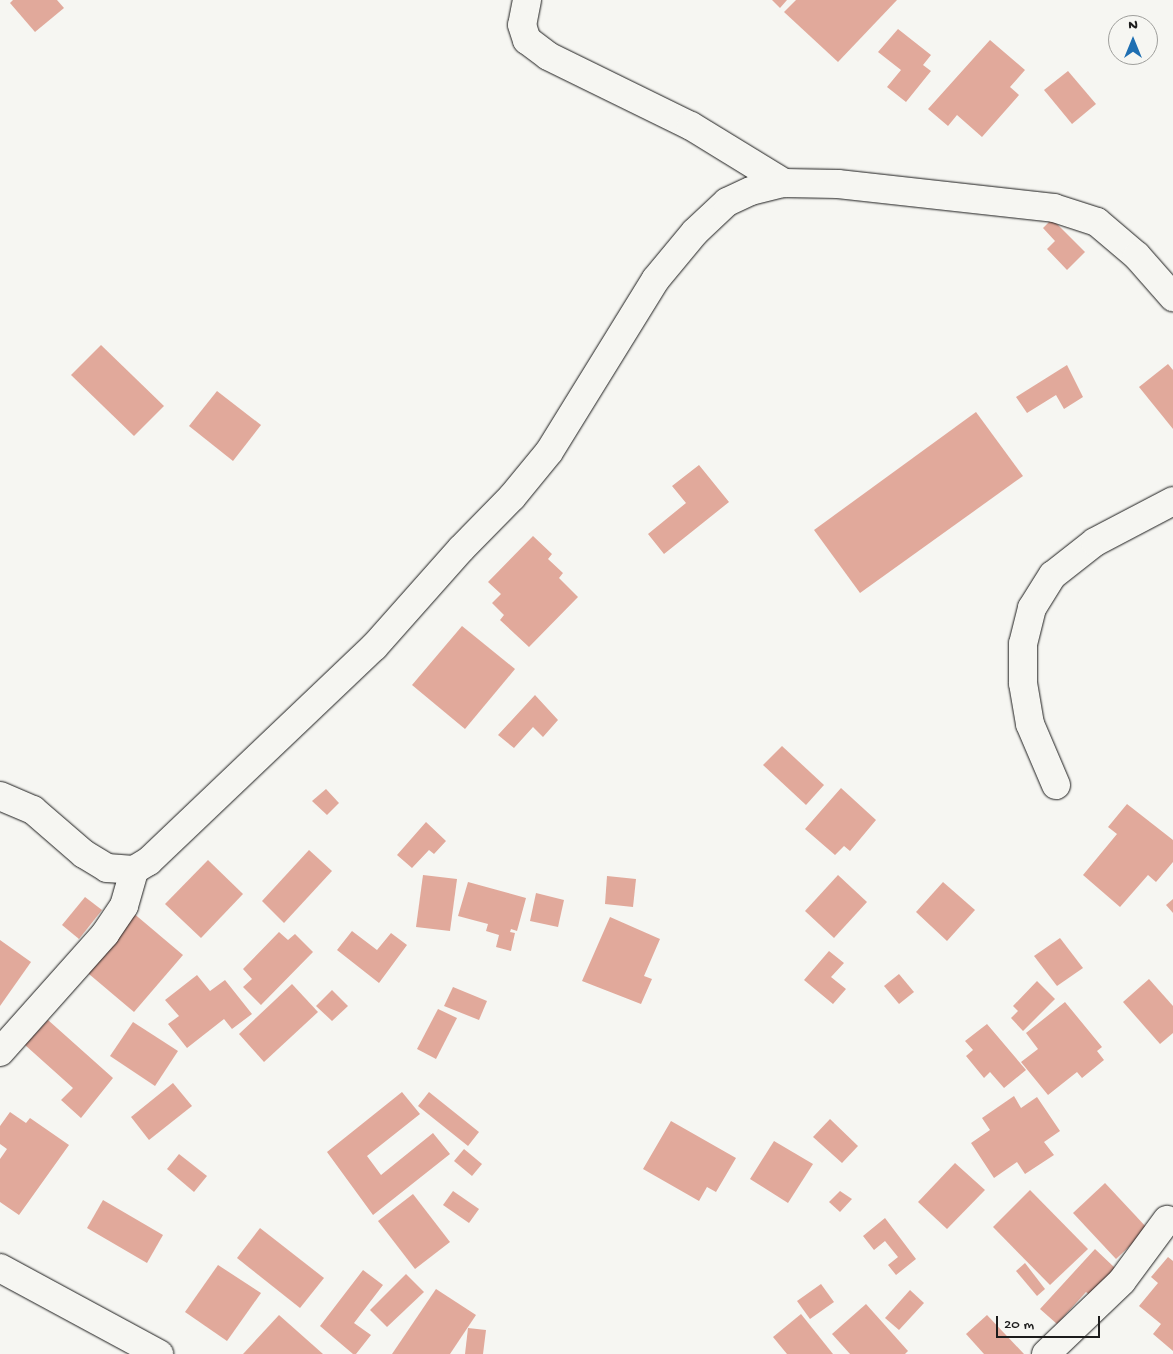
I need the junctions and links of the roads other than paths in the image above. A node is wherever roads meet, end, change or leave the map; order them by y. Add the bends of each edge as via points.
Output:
1 (527, 0) edge
2 (784, 183) junction
3 (1173, 297) edge
4 (1173, 501) edge
5 (1056, 785) dead end
6 (0, 796) edge
7 (134, 870) junction
8 (0, 1052) edge
9 (1167, 1220) dead end
10 (0, 1268) edge
11 (159, 1354) edge
12 (1046, 1354) edge

1 - 2 street via 522,24 527,40 548,56 691,126
2 - 3 street via 838,184 1054,208 1097,222 1137,256
2 - 7 street via 751,191 727,202 694,232 656,279 550,452 512,498 461,549 374,648 149,862
4 - 5 street via 1095,542 1053,575 1032,608 1024,644 1024,683 1030,724
6 - 7 street via 33,810 99,865 120,871
7 - 8 street via 127,899 105,934
9 - 12 street via 1122,1281
10 - 11 street

